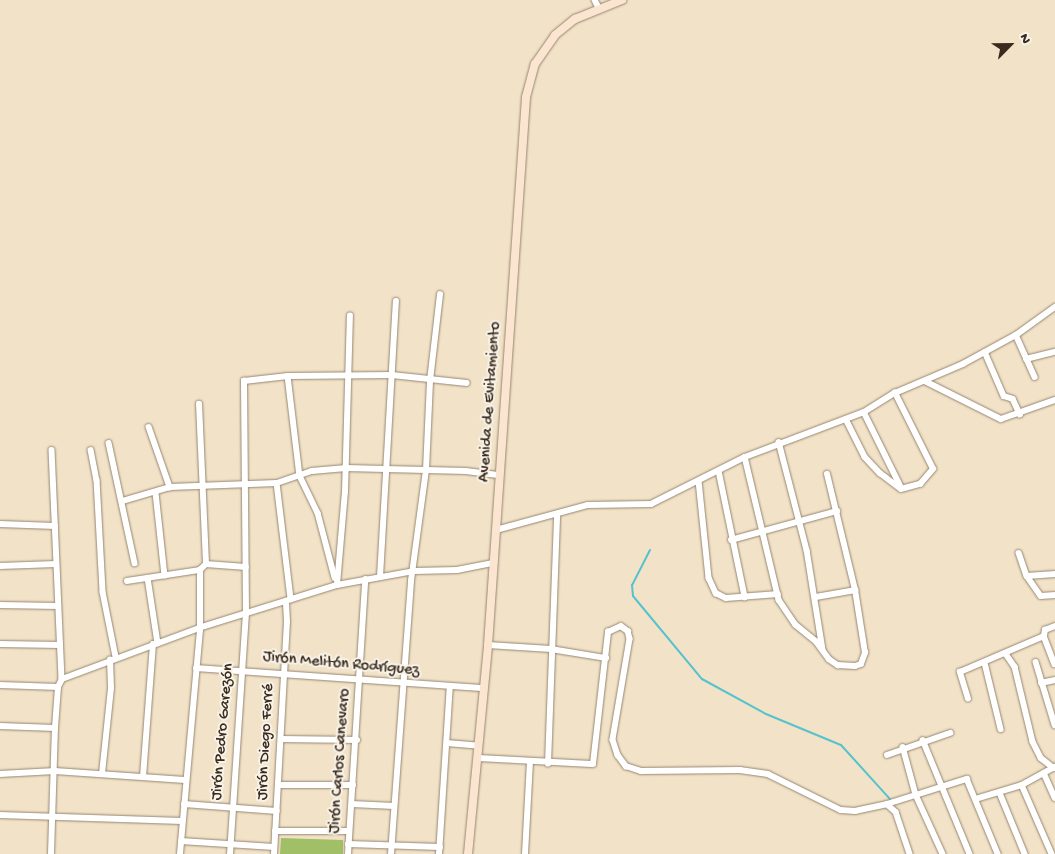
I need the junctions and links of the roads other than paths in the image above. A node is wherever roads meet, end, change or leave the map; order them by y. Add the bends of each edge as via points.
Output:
1 (596, 0) edge
2 (622, 0) edge
3 (599, 8) junction
4 (440, 295) dead end
5 (396, 301) dead end
6 (1055, 307) edge
7 (350, 316) dead end
8 (1016, 335) junction
9 (985, 352) junction
10 (1055, 352) edge
11 (1026, 358) junction
12 (350, 375) junction
13 (288, 376) junction
14 (392, 376) junction
15 (1035, 377) dead end
16 (430, 381) junction
17 (925, 381) junction
18 (468, 382) dead end
19 (895, 393) junction
20 (1055, 400) edge
21 (199, 404) dead end
22 (864, 412) junction
23 (1020, 414) junction
24 (846, 419) junction
25 (149, 427) dead end
26 (780, 442) junction
27 (109, 443) dead end
28 (52, 450) dead end
29 (91, 450) dead end
30 (745, 457) junction
31 (346, 468) junction
32 (386, 470) junction
33 (426, 470) junction
34 (719, 471) junction
35 (827, 474) dead end
36 (500, 475) junction
37 (300, 476) junction
38 (699, 481) junction
39 (277, 482) junction
40 (204, 483) junction
41 (245, 484) junction
42 (170, 487) junction
43 (902, 488) junction
44 (156, 493) junction
45 (123, 501) junction
46 (837, 512) junction
47 (557, 514) junction
48 (800, 522) junction
49 (0, 524) edge
50 (55, 526) junction
51 (496, 530) junction
52 (764, 531) junction
53 (731, 540) junction
54 (1019, 553) dead end
55 (135, 563) dead end
56 (494, 563) junction
57 (56, 564) junction
58 (206, 564) junction
59 (0, 566) edge
60 (246, 567) junction
61 (200, 570) junction
62 (415, 571) junction
63 (1055, 574) edge
64 (165, 576) junction
65 (1027, 576) junction
66 (148, 578) junction
67 (380, 578) junction
68 (366, 580) junction
69 (127, 582) dead end
70 (337, 585) junction
71 (855, 590) junction
72 (778, 594) junction
73 (1055, 595) edge
74 (745, 597) junction
75 (816, 597) junction
76 (288, 600) junction
77 (0, 605) edge
78 (58, 606) junction
79 (246, 612) junction
80 (1055, 626) edge
81 (200, 628) junction
82 (1044, 636) junction
83 (0, 644) edge
84 (155, 644) junction
85 (60, 645) junction
86 (488, 645) junction
87 (551, 649) junction
88 (823, 651) junction
89 (1006, 654) junction
90 (1053, 654) edge
91 (116, 657) junction
92 (606, 658) junction
93 (110, 660) junction
94 (1036, 662) dead end
95 (985, 663) junction
96 (1055, 664) edge
97 (196, 668) junction
98 (242, 671) junction
99 (284, 673) junction
100 (62, 679) junction
101 (1055, 680) edge
102 (360, 681) junction
103 (1041, 683) junction
104 (404, 684) junction
105 (0, 685) edge
106 (450, 686) junction
107 (58, 687) junction
108 (484, 688) junction
109 (968, 699) dead end
110 (1055, 725) edge
111 (0, 726) edge
112 (55, 728) junction
113 (1001, 729) dead end
114 (950, 733) dead end
115 (281, 739) junction
116 (357, 740) junction
117 (923, 740) junction
118 (446, 743) junction
119 (479, 746) junction
120 (903, 747) junction
121 (886, 755) dead end
122 (477, 758) junction
123 (530, 763) junction
124 (548, 764) junction
125 (1054, 767) edge
126 (55, 771) junction
127 (1044, 773) junction
128 (0, 774) edge
129 (102, 774) junction
130 (142, 777) junction
131 (185, 780) junction
132 (278, 785) junction
133 (353, 785) junction
134 (1022, 785) junction
135 (942, 788) junction
136 (1000, 793) junction
137 (916, 795) junction
138 (1055, 798) edge
139 (976, 799) junction
140 (184, 804) junction
141 (352, 804) junction
142 (887, 804) junction
143 (394, 806) junction
144 (231, 808) junction
145 (277, 811) junction
146 (0, 814) edge
147 (53, 816) junction
148 (182, 821) junction
149 (275, 831) junction
150 (350, 831) junction
151 (181, 842) junction
152 (348, 844) junction
153 (391, 844) junction
154 (231, 845) junction
155 (274, 847) junction
156 (440, 847) junction
157 (51, 854) edge
158 (180, 854) edge
159 (230, 854) edge
160 (274, 854) edge
161 (348, 854) edge
162 (391, 854) edge
163 (439, 854) edge
164 (468, 854) edge
165 (525, 854) edge
166 (910, 854) edge
167 (943, 854) edge
168 (970, 854) edge
169 (998, 854) edge
170 (1026, 854) edge
171 (1052, 854) edge

1 - 3 street
2 - 3 street, Avenida de Evitamiento
3 - 36 street, Avenida de Evitamiento via 575,19 555,35 543,50 529,79
4 - 16 street
5 - 14 street
6 - 8 street
7 - 12 street
8 - 9 street
8 - 11 street
9 - 17 street
9 - 23 street via 1004,396 1013,399
10 - 11 street
11 - 15 street
12 - 13 street
12 - 14 street
12 - 31 street
13 - 37 street
13 - 41 street, Jirón Pedro Garezón via 244,381
14 - 16 street
14 - 32 street
16 - 18 street
16 - 33 street
17 - 19 street
17 - 23 street via 1001,419
19 - 22 street
19 - 43 street via 933,469 920,484
20 - 23 street
21 - 40 street
22 - 24 street
22 - 43 street
24 - 26 street
24 - 43 street via 865,457 880,474
25 - 42 street
26 - 30 street
26 - 48 street
27 - 45 street
28 - 50 street
29 - 91 street via 97,480 103,592
30 - 34 street
30 - 52 street
31 - 32 street
31 - 37 street via 312,471
31 - 70 street
32 - 33 street
32 - 67 street
33 - 36 street
33 - 62 street
34 - 38 street
34 - 53 street
35 - 46 street
36 - 51 street, Avenida de Evitamiento
37 - 39 street
37 - 70 street via 318,513
38 - 47 street via 645,506 588,504
38 - 74 street via 710,578 716,592 726,598
39 - 41 street
39 - 76 street, Jirón Diego Ferré
40 - 41 street
40 - 42 street
40 - 58 street
41 - 60 street, Jirón Pedro Garezón
42 - 44 street
44 - 45 street
44 - 64 street
45 - 55 street
46 - 48 street
46 - 71 street
47 - 51 street
47 - 87 street
48 - 52 street
48 - 75 street
49 - 50 street
50 - 57 street
51 - 56 street, Avenida de Evitamiento
52 - 53 street
52 - 72 street
53 - 74 street
54 - 65 street
56 - 62 street via 457,570
56 - 86 street, Avenida de Evitamiento
57 - 59 street
57 - 78 street
58 - 60 street
58 - 61 street
60 - 79 street, Jirón Pedro Garezón
61 - 64 street
61 - 81 street
62 - 67 street
62 - 104 street
63 - 65 street
64 - 66 street
65 - 73 street via 1041,596
66 - 69 street
66 - 84 street
67 - 68 street
68 - 70 street
68 - 102 street, Jirón Carlos Canevaro
70 - 76 street
71 - 75 street
71 - 88 street via 865,653 863,661 854,666 838,664
72 - 74 street
72 - 88 street via 791,620
75 - 88 street
76 - 79 street
76 - 99 street, Jirón Diego Ferré
77 - 78 street
78 - 85 street
79 - 81 street
79 - 98 street, Jirón Pedro Garezón
80 - 82 street via 1046,630
81 - 84 street
81 - 97 street
82 - 89 street
82 - 90 street
83 - 85 street
84 - 91 street
84 - 130 street
85 - 100 street
86 - 87 street
86 - 108 street, Avenida de Evitamiento
87 - 92 street
87 - 124 street
89 - 95 street
89 - 125 street via 1015,667 1033,742 1041,758
90 - 96 street
91 - 93 street
92 - 124 street via 593,764
92 - 142 street via 608,632 616,625 625,627 630,639 614,740 618,755 626,766 641,771 740,770 768,774 842,810 855,811
93 - 100 street
93 - 129 street via 111,688
94 - 103 street
95 - 109 street via 960,672
95 - 113 street
97 - 98 street, Jirón Melitón Rodríguez
97 - 131 street
98 - 99 street, Jirón Melitón Rodríguez
98 - 144 street, Jirón Pedro Garezón
99 - 102 street, Jirón Melitón Rodríguez
99 - 115 street, Jirón Diego Ferré
100 - 107 street
101 - 103 street
102 - 104 street, Jirón Melitón Rodríguez
102 - 116 street, Jirón Carlos Canevaro
103 - 110 street
104 - 106 street, Jirón Melitón Rodríguez
104 - 143 street
105 - 107 street
106 - 108 street, Jirón Melitón Rodríguez
106 - 118 street
107 - 112 street
108 - 119 street, Avenida de Evitamiento
111 - 112 street
112 - 126 street
114 - 117 street
115 - 116 street
115 - 132 street, Jirón Diego Ferré
116 - 133 street, Jirón Carlos Canevaro
117 - 120 street
117 - 135 street
118 - 119 street
118 - 156 street
119 - 122 street, Avenida de Evitamiento
120 - 121 street
120 - 137 street
122 - 123 street
122 - 164 street, Avenida de Evitamiento
123 - 124 street
123 - 165 street
125 - 127 street
126 - 128 street
126 - 129 street
126 - 147 street
127 - 134 street
127 - 138 street
129 - 130 street
130 - 131 street
131 - 140 street
132 - 133 street
132 - 145 street, Jirón Diego Ferré
133 - 141 street, Jirón Carlos Canevaro
134 - 136 street
134 - 171 street
135 - 137 street
135 - 139 street via 968,779
135 - 168 street
136 - 139 street
136 - 170 street
137 - 142 street
137 - 167 street
139 - 169 street
140 - 144 street
140 - 148 street
141 - 143 street
141 - 150 street, Jirón Carlos Canevaro
142 - 166 street via 896,812
143 - 153 street
144 - 145 street
144 - 154 street, Jirón Pedro Garezón
145 - 149 street, Jirón Diego Ferré
146 - 147 street
147 - 148 street
147 - 157 street
148 - 151 street
149 - 150 street
149 - 155 street, Jirón Diego Ferré
150 - 152 street, Jirón Carlos Canevaro
151 - 154 street
151 - 158 street
152 - 153 street
152 - 161 street, Jirón Carlos Canevaro
153 - 156 street
153 - 162 street
154 - 155 street
154 - 159 street, Jirón Pedro Garezón
155 - 160 street, Jirón Diego Ferré
156 - 163 street

